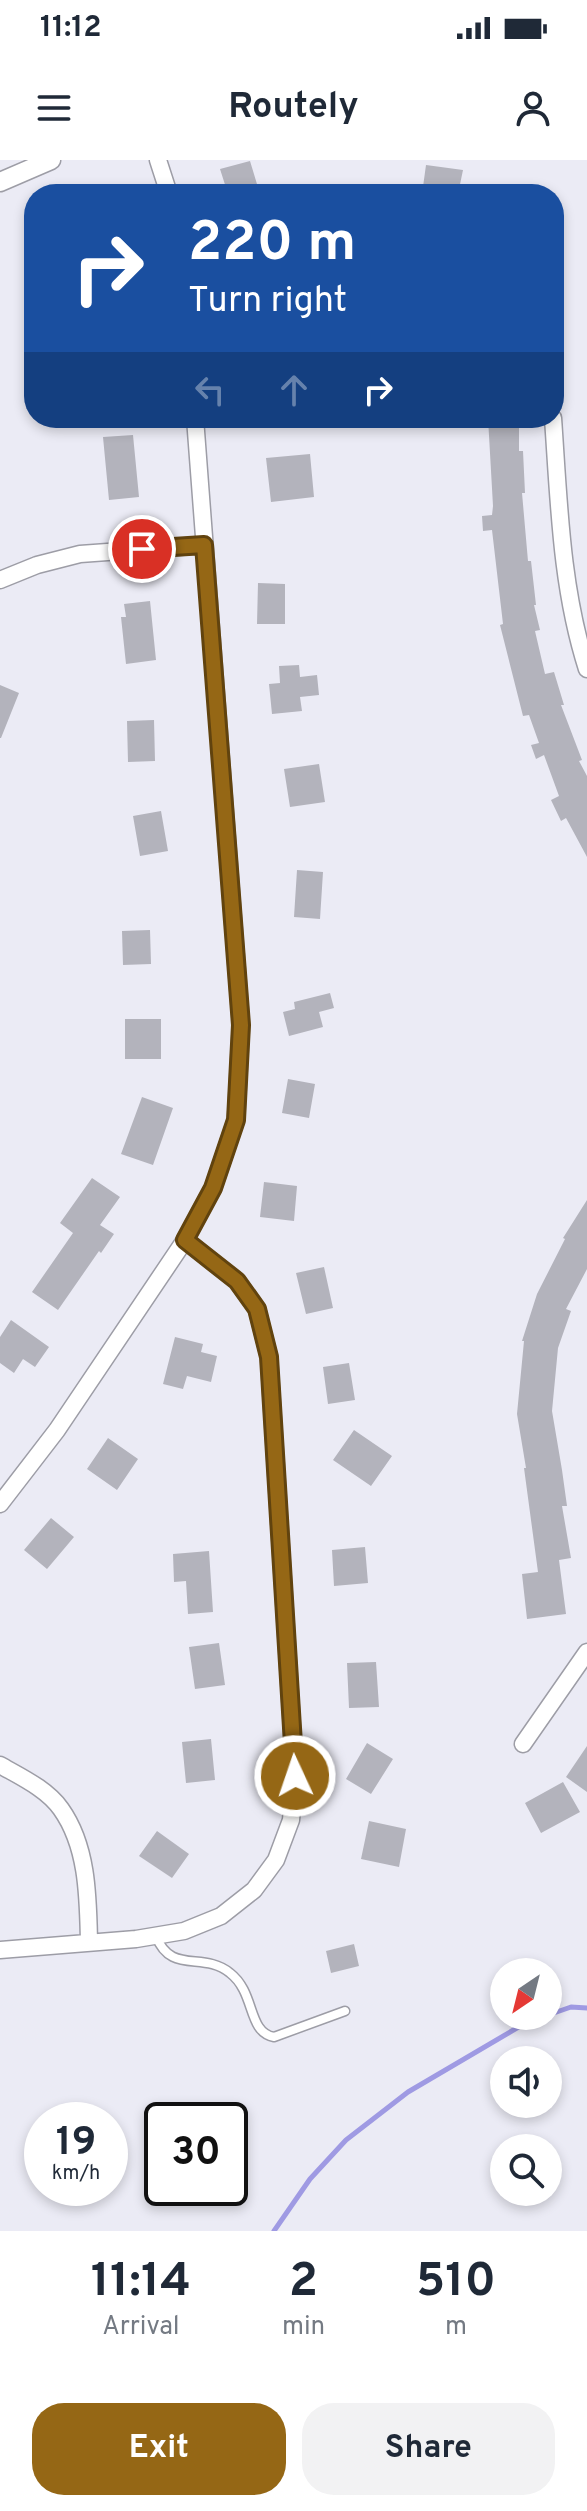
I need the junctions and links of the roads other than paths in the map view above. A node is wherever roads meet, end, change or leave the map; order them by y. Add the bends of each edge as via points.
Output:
1 (51, 160) edge
2 (158, 160) edge
3 (0, 182) edge
4 (166, 184) edge
5 (196, 428) edge
6 (554, 428) edge
7 (204, 545) junction
8 (0, 580) edge
9 (587, 669) edge
10 (185, 1240) junction
11 (0, 1504) edge
12 (587, 1652) edge
13 (523, 1744) dead end
14 (0, 1765) edge
15 (156, 1936) junction
16 (89, 1942) junction
17 (0, 1950) edge
18 (345, 2011) dead end

1 - 3 street
2 - 4 street
5 - 7 street
6 - 9 street via 563,557 574,630
7 - 8 street via 80,554
7 - 10 street via 241,1025 236,1120 213,1188
10 - 11 street via 57,1430
10 - 15 street via 237,1281 257,1309 269,1357 295,1776 291,1820 276,1860 254,1890 221,1916
12 - 13 street
14 - 16 street via 34,1784 61,1809 88,1880
15 - 16 street
15 - 18 lane via 171,1958 213,1964 229,1972 248,1995 264,2035 274,2037
16 - 17 street

